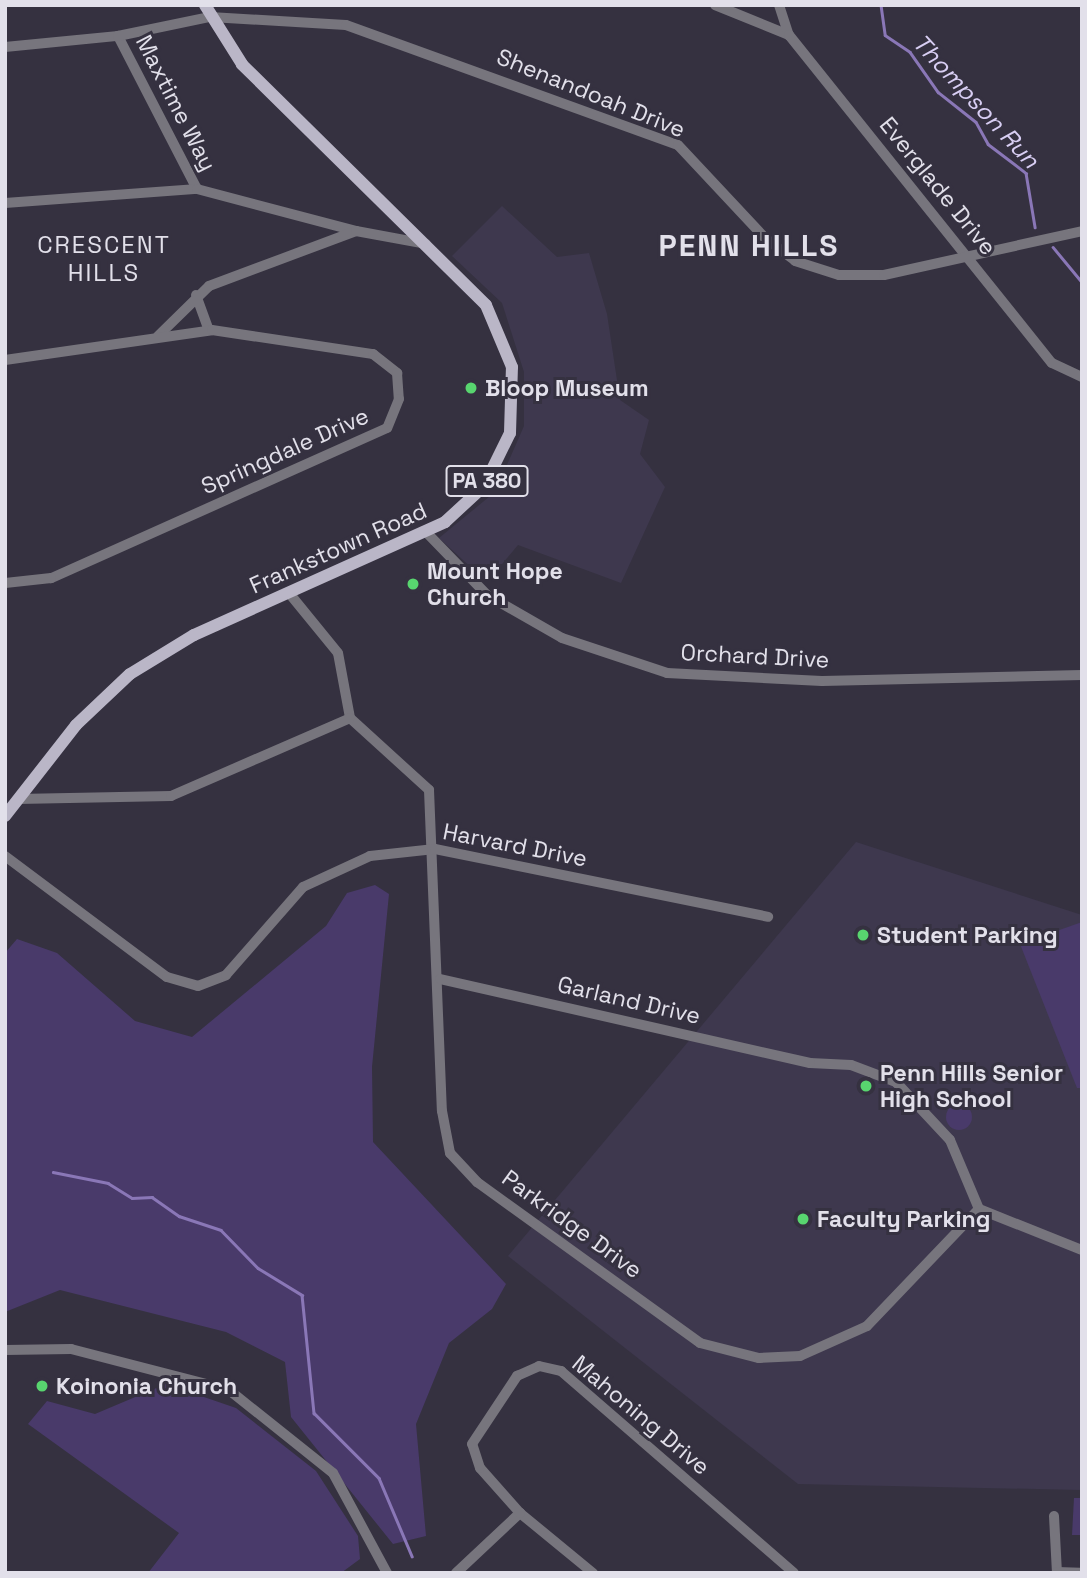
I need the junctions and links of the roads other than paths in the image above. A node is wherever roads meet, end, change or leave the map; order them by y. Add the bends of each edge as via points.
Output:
1 (715, 5) edge
2 (779, 5) edge
3 (208, 11) edge
4 (789, 35) junction
5 (118, 36) junction
6 (5, 47) edge
7 (197, 189) junction
8 (5, 203) edge
9 (1082, 231) edge
10 (356, 232) junction
11 (426, 244) junction
12 (969, 257) junction
13 (196, 295) junction
14 (209, 330) junction
15 (158, 336) junction
16 (5, 360) edge
17 (1082, 377) edge
18 (427, 533) junction
19 (5, 583) edge
20 (289, 593) junction
21 (1082, 675) edge
22 (350, 718) junction
23 (18, 799) junction
24 (5, 816) edge
25 (435, 849) junction
26 (5, 856) edge
27 (768, 917) dead end
28 (440, 979) junction
29 (979, 1209) junction
30 (1082, 1250) edge
31 (5, 1350) edge
32 (520, 1513) junction
33 (1054, 1516) dead end
34 (1057, 1572) edge
35 (387, 1573) edge
36 (456, 1573) edge
37 (593, 1573) edge
38 (794, 1573) edge
39 (1080, 1573) edge

1 - 4 street
2 - 4 street, Everglade Drive
3 - 5 street, Shenandoah Drive
3 - 11 main road, Frankstown Road / PA 380 via 242,64
3 - 12 street, Shenandoah Drive via 346,24 678,145 795,261 839,275 884,275
4 - 12 street, Everglade Drive
5 - 6 street, Shenandoah Drive
5 - 7 street, Maxtime Way
7 - 8 street
7 - 10 street
9 - 12 street, Shenandoah Drive
10 - 11 street
10 - 13 street via 233,274
11 - 18 main road, Frankstown Road / PA 380 via 485,305 508,349 514,383 510,433 493,472 460,512
12 - 17 street, Everglade Drive via 1052,363
13 - 14 street
13 - 15 street
14 - 15 street, Springdale Drive
14 - 19 street, Springdale Drive via 373,354 397,373 399,399 387,428 51,579
15 - 16 street, Springdale Drive
18 - 20 main road, Frankstown Road / PA 380
18 - 21 street, Orchard Drive via 486,595 562,638 667,674 822,681
20 - 22 street via 338,653
20 - 23 main road, Frankstown Road / PA 380 via 194,635 131,674 76,725
22 - 23 street via 171,796
22 - 25 street, Parkridge Drive via 429,790
23 - 24 main road, Frankstown Road / PA 380
25 - 26 street, Harvard Drive via 370,856 303,887 226,975 198,986 167,977
25 - 27 street, Harvard Drive
25 - 28 street, Parkridge Drive
28 - 29 street, Garland Drive via 810,1063 851,1065 896,1082 950,1140
28 - 29 street, Parkridge Drive via 442,1111 450,1153 477,1182 700,1343 759,1358 800,1356 832,1345 867,1326 906,1291
29 - 30 street
31 - 35 street via 71,1349 229,1390 333,1473
32 - 36 street
32 - 37 street
32 - 38 street, Mahoning Drive via 480,1468 472,1444 517,1376 539,1366 562,1370
33 - 34 street
34 - 39 street

